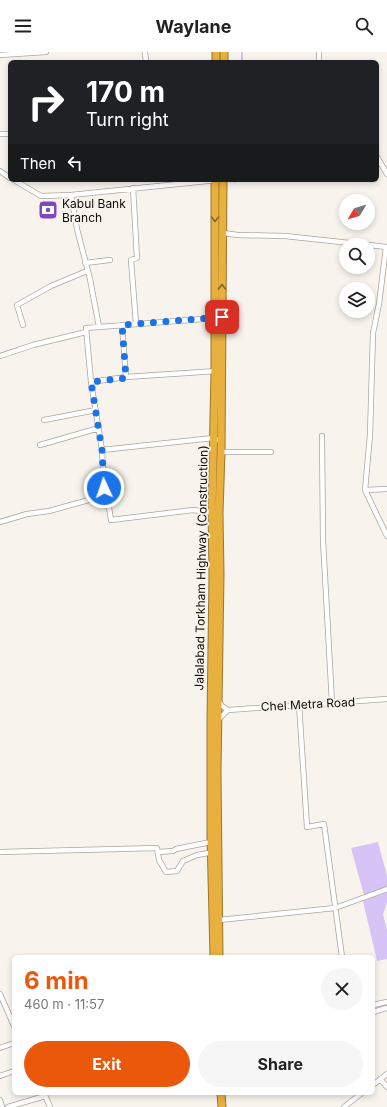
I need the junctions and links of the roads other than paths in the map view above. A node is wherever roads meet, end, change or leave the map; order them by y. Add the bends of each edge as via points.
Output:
1 (46, 52) edge
2 (0, 55) edge
3 (379, 161) edge
4 (387, 174) edge
5 (17, 182) edge
6 (157, 182) edge
7 (197, 182) edge
8 (216, 182) edge
9 (223, 182) edge
10 (158, 186) junction
11 (133, 188) junction
12 (71, 196) junction
13 (223, 233) junction
14 (386, 247) edge
15 (110, 260) dead end
16 (85, 263) junction
17 (87, 271) junction
18 (218, 318) junction
19 (136, 324) junction
20 (24, 325) dead end
21 (122, 325) junction
22 (99, 327) junction
23 (86, 332) junction
24 (215, 341) junction
25 (222, 354) junction
26 (0, 356) edge
27 (218, 372) junction
28 (126, 378) junction
29 (91, 382) junction
30 (96, 410) junction
31 (44, 420) dead end
32 (99, 428) junction
33 (322, 436) dead end
34 (214, 438) junction
35 (221, 440) junction
36 (40, 445) dead end
37 (102, 450) junction
38 (221, 452) junction
39 (271, 452) dead end
40 (387, 489) edge
41 (365, 490) junction
42 (107, 495) junction
43 (215, 513) junction
44 (0, 522) edge
45 (385, 528) edge
46 (387, 536) edge
47 (387, 699) edge
48 (218, 700) junction
49 (332, 703) junction
50 (299, 704) junction
51 (228, 710) junction
52 (218, 720) junction
53 (211, 842) junction
54 (0, 852) edge
55 (158, 852) junction
56 (215, 852) junction
57 (215, 886) junction
58 (387, 889) edge
59 (335, 908) junction
60 (219, 920) junction
61 (214, 955) edge
62 (219, 955) edge
63 (342, 955) edge
64 (0, 994) edge
65 (387, 1002) edge
66 (375, 1005) edge
67 (387, 1008) edge
68 (375, 1011) edge
69 (12, 1021) edge
70 (12, 1045) edge
71 (0, 1048) edge
72 (12, 1072) edge
73 (387, 1074) edge
74 (0, 1076) edge
75 (380, 1079) junction
76 (375, 1083) edge
77 (387, 1087) edge
78 (41, 1095) edge
79 (44, 1095) edge
80 (217, 1095) edge
81 (221, 1095) edge
82 (359, 1095) edge
83 (0, 1100) edge
84 (220, 1106) edge
85 (2, 1107) edge
86 (8, 1107) edge
87 (50, 1107) edge
88 (344, 1107) edge

1 - 2 street
3 - 4 street
5 - 12 street via 41,196
6 - 10 street
7 - 10 street
8 -> 18 highway, Jalalabad Torkham Highway (Construction)
9 - 13 highway
10 - 11 street
11 - 12 street
11 - 19 street via 137,258 131,260
12 - 16 street
13 - 14 street via 285,236
18 -> 13 highway
14 - 41 street via 373,333 370,435
15 - 16 street
16 - 17 street
17 - 20 street via 51,286 17,305
17 - 22 street
18 - 19 street
18 - 24 highway, Jalalabad Torkham Highway (Construction)
18 - 25 highway
19 - 21 street
21 - 22 street
21 - 28 street
22 - 23 street via 86,328
23 - 26 street
23 - 29 street
24 - 25 highway
24 - 27 highway, Jalalabad Torkham Highway (Construction)
25 - 27 highway
27 - 28 street
27 - 34 highway, Jalalabad Torkham Highway (Construction)
27 - 35 highway
28 - 29 street
29 - 30 street
30 - 31 street
30 - 32 street
32 - 36 street
32 - 37 street
33 - 49 street via 323,540
34 - 35 street
34 - 37 street
34 - 43 highway, Jalalabad Torkham Highway (Construction)
35 - 38 highway
37 - 42 street via 104,488
38 - 39 street
38 - 43 highway
40 - 41 street
41 - 45 street
42 - 43 street via 111,520 192,510
42 - 44 street
43 - 48 highway via 220,574
43 - 53 highway, Jalalabad Torkham Highway (Construction)
45 - 46 street
47 - 49 street, Chel Metra Road
48 - 51 street
48 - 52 highway
49 - 50 street, Chel Metra Road
50 - 51 street, Chel Metra Road
50 - 59 street via 307,827 324,824
51 - 52 street
52 - 56 highway
53 - 55 street
53 - 56 highway, Jalalabad Torkham Highway (Construction)
54 - 55 street via 157,848
55 - 56 street via 159,860 166,872 177,871 183,861 197,855
56 - 57 highway, Jalalabad Torkham Highway (Construction)
57 - 60 highway
57 - 61 highway, Jalalabad Torkham Highway (Construction)
58 - 59 street
59 - 60 street
59 - 63 street
60 - 62 highway
64 - 69 street
65 - 66 street
67 - 68 street
70 - 71 street
72 - 74 street
73 - 75 street
75 - 76 street
75 - 77 street
78 - 86 street
79 - 87 street
80 - 84 highway
81 - 84 highway
82 - 88 street
83 - 85 street

